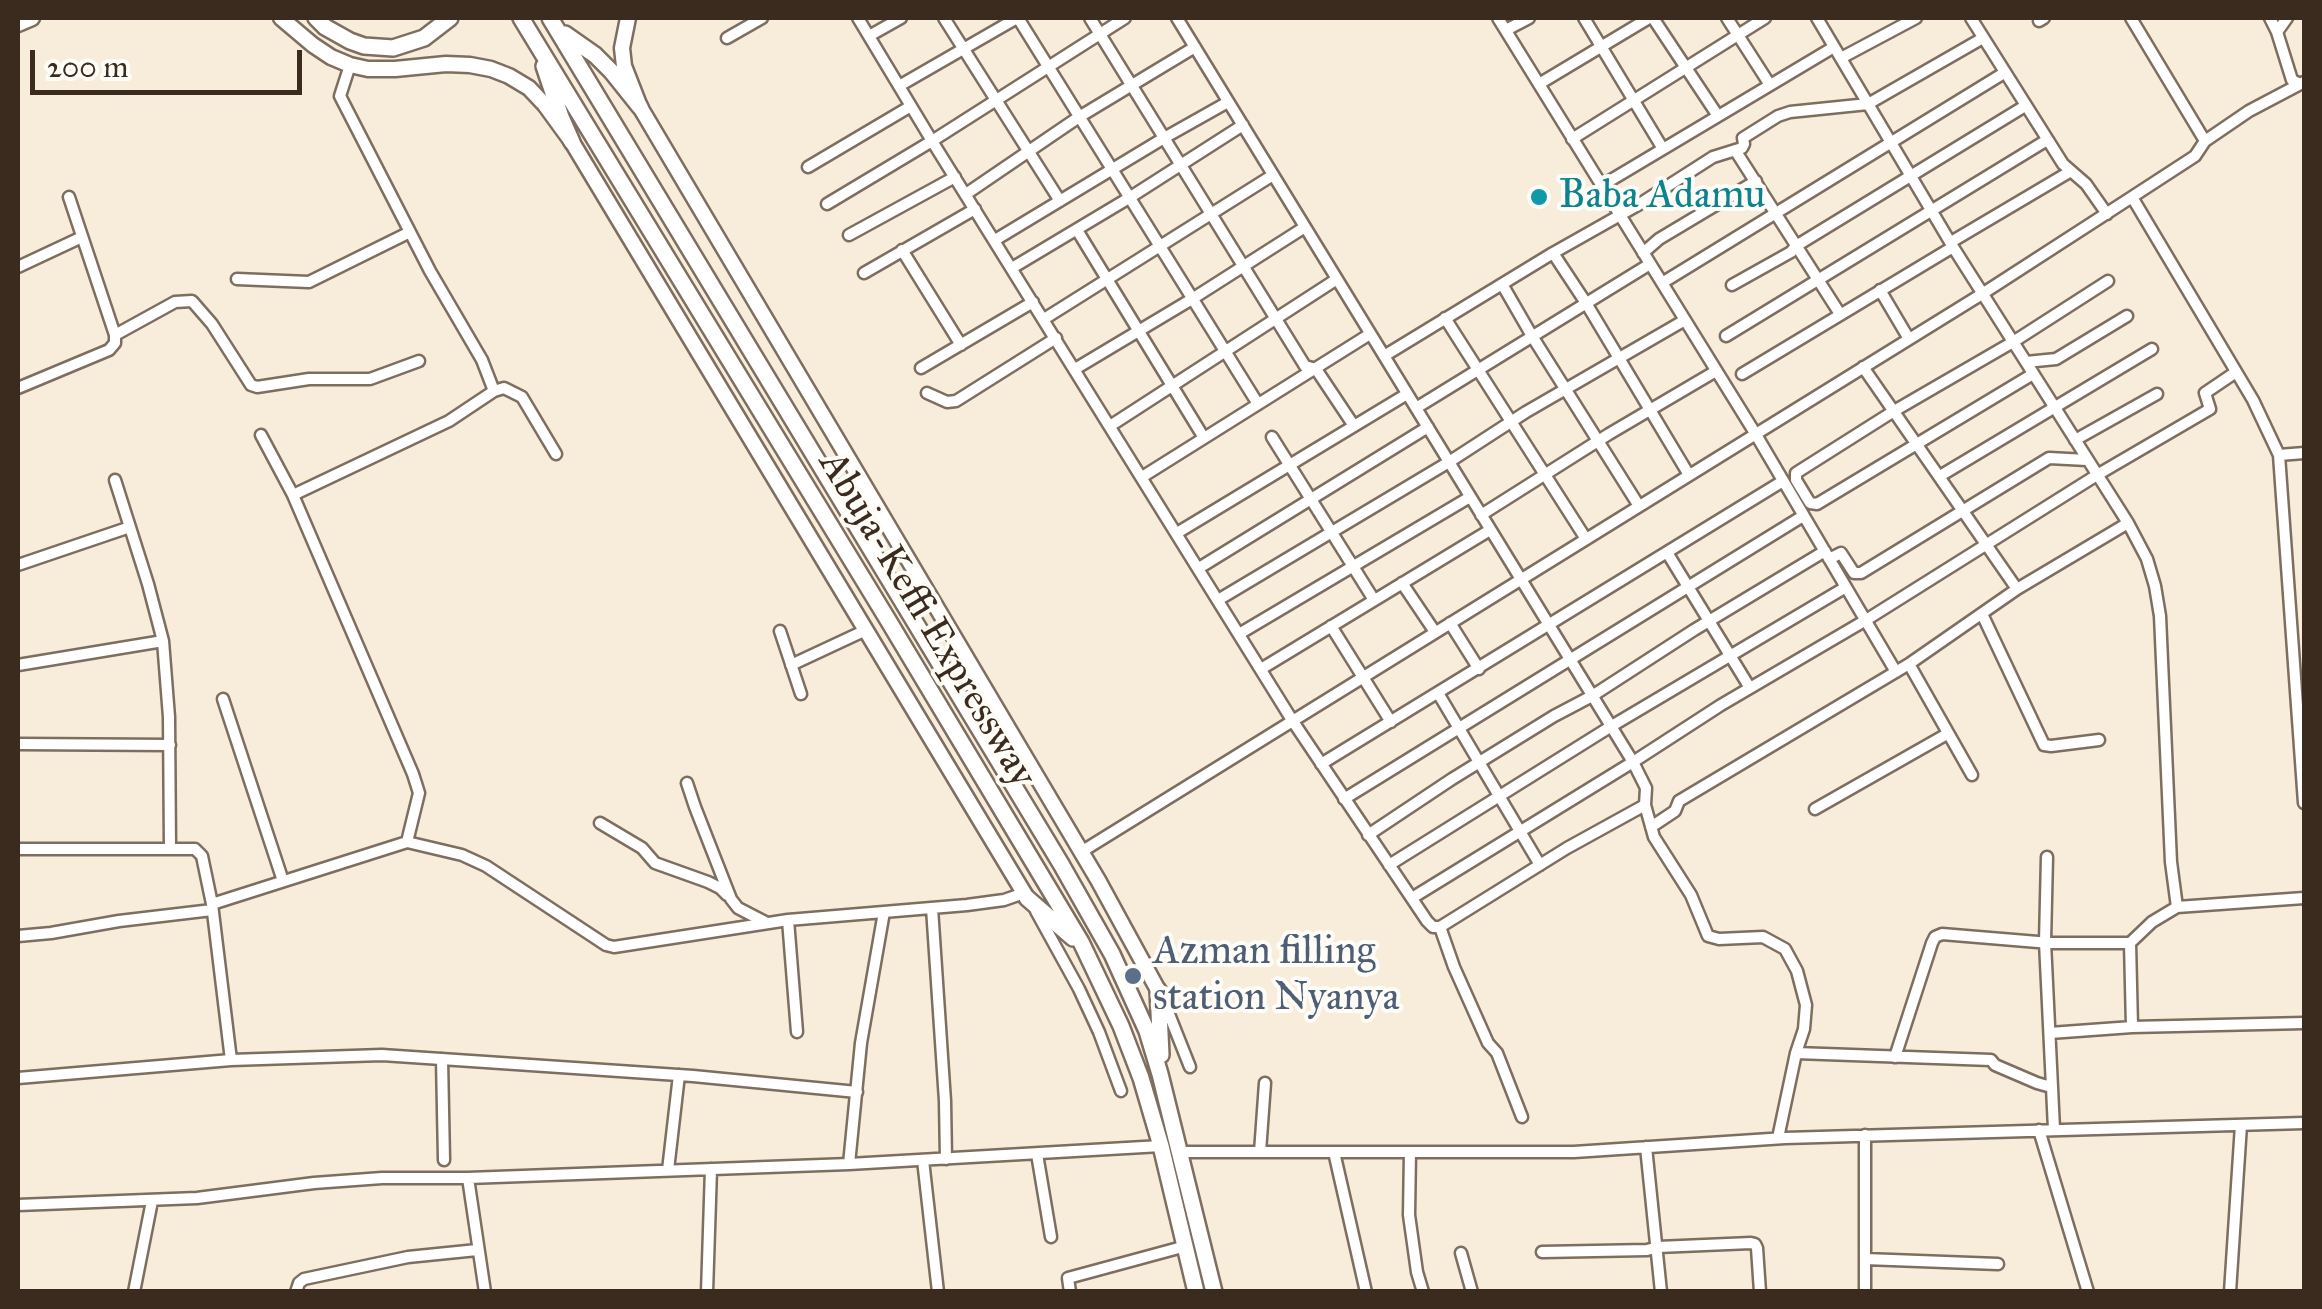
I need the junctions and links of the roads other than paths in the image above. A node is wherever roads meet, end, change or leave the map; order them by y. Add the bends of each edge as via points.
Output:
1 (32, 18) edge
2 (281, 18) edge
3 (316, 18) edge
4 (450, 18) edge
5 (521, 18) edge
6 (628, 18) edge
7 (762, 18) edge
8 (858, 18) edge
9 (901, 18) edge
10 (944, 18) edge
11 (1018, 18) edge
12 (1090, 18) edge
13 (1126, 18) edge
14 (1177, 18) edge
15 (1498, 18) edge
16 (1529, 18) edge
17 (1584, 18) edge
18 (1651, 18) edge
19 (1728, 18) edge
20 (1765, 18) edge
21 (1818, 18) edge
22 (1916, 18) edge
23 (1970, 18) edge
24 (2131, 18) edge
25 (2270, 18) edge
26 (2286, 18) edge
27 (554, 23) edge
28 (18, 24) edge
29 (1506, 30) junction
30 (2278, 32) junction
31 (1100, 34) junction
32 (1738, 35) junction
33 (869, 36) junction
34 (728, 38) dead end
35 (1983, 38) junction
36 (1602, 46) junction
37 (1834, 46) junction
38 (1195, 47) junction
39 (539, 48) junction
40 (964, 49) junction
41 (1841, 58) junction
42 (350, 65) junction
43 (1048, 67) junction
44 (1687, 68) junction
45 (2004, 73) junction
46 (2302, 83) edge
47 (1538, 84) junction
48 (1132, 85) junction
49 (1770, 85) junction
50 (899, 86) junction
51 (997, 100) junction
52 (1635, 101) junction
53 (1228, 102) junction
54 (1868, 104) junction
55 (911, 106) junction
56 (2025, 106) junction
57 (640, 107) junction
58 (1718, 116) junction
59 (1079, 118) junction
60 (1243, 125) junction
61 (1164, 138) junction
62 (1572, 139) junction
63 (2046, 140) junction
64 (932, 141) junction
65 (1890, 141) junction
66 (2205, 141) junction
67 (572, 142) junction
68 (1663, 149) junction
69 (1735, 150) junction
70 (1028, 152) junction
71 (1180, 166) junction
72 (808, 167) dead end
73 (1111, 170) junction
74 (2071, 171) junction
75 (1273, 175) junction
76 (1912, 176) junction
77 (955, 177) junction
78 (1756, 181) junction
79 (1601, 186) junction
80 (966, 194) junction
81 (2132, 197) junction
82 (68, 198) dead end
83 (1128, 198) junction
84 (1060, 201) junction
85 (827, 204) dead end
86 (976, 209) junction
87 (1931, 210) junction
88 (1776, 212) junction
89 (1210, 214) junction
90 (1619, 214) junction
91 (2107, 214) junction
92 (1305, 227) junction
93 (1076, 230) junction
94 (410, 232) junction
95 (850, 235) dead end
96 (82, 237) junction
97 (995, 240) junction
98 (1952, 245) junction
99 (1159, 246) junction
100 (1796, 246) junction
101 (902, 250) junction
102 (1643, 252) junction
103 (1553, 253) junction
104 (1650, 264) junction
105 (18, 267) edge
106 (1242, 267) junction
107 (1012, 268) junction
108 (864, 273) dead end
109 (237, 279) dead end
110 (1106, 279) junction
111 (1337, 279) junction
112 (1819, 280) junction
113 (2108, 281) dead end
114 (1662, 283) junction
115 (1502, 284) junction
116 (1732, 285) dead end
117 (1880, 290) junction
118 (1982, 294) junction
119 (1192, 299) junction
120 (1034, 302) junction
121 (1586, 303) junction
122 (1840, 314) junction
123 (2127, 316) dead end
124 (1044, 318) junction
125 (1275, 318) junction
126 (1445, 318) junction
127 (1685, 320) junction
128 (1139, 331) junction
129 (1370, 334) junction
130 (116, 335) junction
131 (1532, 336) junction
132 (1726, 336) dead end
133 (1056, 338) junction
134 (1909, 339) junction
135 (2013, 342) junction
136 (961, 345) junction
137 (2152, 349) dead end
138 (1225, 350) junction
139 (1384, 356) junction
140 (1620, 358) junction
141 (419, 361) dead end
142 (2026, 362) junction
143 (1863, 367) junction
144 (922, 368) dead end
145 (1075, 369) junction
146 (1316, 369) junction
147 (1479, 369) junction
148 (1716, 371) junction
149 (2236, 372) junction
150 (1742, 374) dead end
151 (2034, 374) junction
152 (1173, 385) junction
153 (18, 388) edge
154 (1566, 389) junction
155 (494, 391) junction
156 (927, 393) dead end
157 (1407, 394) junction
158 (2158, 394) dead end
159 (1258, 404) junction
160 (1416, 408) junction
161 (2055, 408) junction
162 (1650, 410) junction
163 (1894, 410) junction
164 (1511, 422) junction
165 (1110, 426) junction
166 (1354, 426) junction
167 (1428, 428) junction
168 (1755, 434) junction
169 (261, 435) dead end
170 (1272, 437) dead end
171 (1204, 438) junction
172 (2075, 440) junction
173 (1598, 441) junction
174 (1917, 444) junction
175 (2304, 453) edge
176 (556, 454) dead end
177 (2279, 455) junction
178 (2087, 460) junction
179 (1449, 462) junction
180 (1290, 465) junction
181 (1545, 474) junction
182 (1689, 475) junction
183 (1940, 476) junction
184 (2097, 476) junction
185 (1142, 477) junction
186 (115, 480) dead end
187 (1783, 481) junction
188 (293, 495) junction
189 (1470, 497) junction
190 (1312, 498) junction
191 (1639, 506) junction
192 (1964, 511) junction
193 (1481, 514) junction
194 (1802, 516) junction
195 (2128, 523) junction
196 (130, 527) junction
197 (1490, 530) junction
198 (1333, 532) junction
199 (1177, 534) junction
200 (1586, 539) junction
201 (1987, 545) junction
202 (1668, 554) junction
203 (1827, 555) junction
204 (18, 565) edge
205 (1353, 567) junction
206 (1198, 568) junction
207 (1521, 580) junction
208 (1402, 583) junction
209 (1846, 587) junction
210 (1687, 588) junction
211 (2017, 589) junction
212 (1218, 600) junction
213 (1374, 600) junction
214 (1982, 614) junction
215 (1866, 620) junction
216 (2298, 620) edge
217 (1708, 621) junction
218 (1450, 623) junction
219 (1332, 626) junction
220 (1549, 626) junction
221 (866, 630) junction
222 (780, 631) dead end
223 (1435, 632) junction
224 (1239, 634) junction
225 (163, 641) junction
226 (1730, 656) junction
227 (1569, 659) junction
228 (791, 664) junction
229 (1909, 664) junction
230 (18, 665) edge
231 (1479, 668) junction
232 (1261, 669) junction
233 (1896, 672) junction
234 (1363, 676) junction
235 (1750, 688) junction
236 (1438, 693) junction
237 (801, 694) dead end
238 (1592, 696) junction
239 (223, 699) dead end
240 (1292, 720) junction
241 (1391, 722) junction
242 (1458, 727) junction
243 (1610, 727) junction
244 (1947, 734) junction
245 (2099, 740) dead end
246 (18, 744) edge
247 (170, 745) junction
248 (1633, 762) junction
249 (1478, 763) junction
250 (1321, 764) junction
251 (1972, 775) dead end
252 (687, 783) dead end
253 (1499, 797) junction
254 (1344, 799) junction
255 (2304, 803) edge
256 (1645, 805) junction
257 (1815, 809) dead end
258 (600, 823) dead end
259 (1651, 828) junction
260 (1520, 832) junction
261 (1368, 835) junction
262 (407, 842) junction
263 (18, 850) edge
264 (170, 850) junction
265 (1082, 852) junction
266 (2047, 858) dead end
267 (1540, 864) junction
268 (1389, 865) junction
269 (283, 881) junction
270 (1026, 895) junction
271 (1412, 898) junction
272 (2304, 898) edge
273 (731, 899) junction
274 (2177, 906) junction
275 (212, 907) junction
276 (932, 908) junction
277 (884, 912) junction
278 (788, 920) junction
279 (768, 923) junction
280 (1440, 928) junction
281 (18, 936) edge
282 (2045, 942) junction
283 (2130, 943) junction
284 (1086, 953) junction
285 (1158, 990) junction
286 (2304, 1022) edge
287 (2132, 1026) junction
288 (797, 1032) dead end
289 (2050, 1033) junction
290 (1796, 1053) junction
291 (1895, 1057) junction
292 (442, 1058) junction
293 (231, 1060) junction
294 (1190, 1068) dead end
295 (1160, 1074) junction
296 (678, 1075) junction
297 (18, 1078) edge
298 (1265, 1083) dead end
299 (2051, 1087) junction
300 (857, 1092) junction
301 (1122, 1092) dead end
302 (1522, 1116) dead end
303 (2304, 1123) edge
304 (2241, 1125) junction
305 (2054, 1129) junction
306 (2038, 1130) junction
307 (1864, 1135) junction
308 (1778, 1138) junction
309 (1161, 1146) junction
310 (1646, 1147) junction
311 (1180, 1152) junction
312 (1260, 1152) junction
313 (1334, 1152) junction
314 (1410, 1152) junction
315 (1037, 1154) junction
316 (946, 1159) junction
317 (444, 1160) dead end
318 (922, 1160) junction
319 (849, 1164) junction
320 (711, 1169) junction
321 (668, 1170) junction
322 (468, 1178) junction
323 (152, 1201) junction
324 (18, 1205) edge
325 (1051, 1237) dead end
326 (1186, 1246) junction
327 (1658, 1247) junction
328 (477, 1250) junction
329 (1542, 1252) dead end
330 (1461, 1254) dead end
331 (1865, 1260) junction
332 (1998, 1264) dead end
333 (134, 1292) edge
334 (296, 1292) edge
335 (484, 1292) edge
336 (707, 1292) edge
337 (938, 1292) edge
338 (1070, 1292) edge
339 (1196, 1292) edge
340 (1214, 1292) edge
341 (1366, 1292) edge
342 (1423, 1292) edge
343 (1472, 1292) edge
344 (1661, 1292) edge
345 (1760, 1292) edge
346 (1866, 1292) edge
347 (2088, 1292) edge
348 (2230, 1292) edge

1 - 28 main road
2 - 42 main road
3 - 4 highway via 350,41 393,48 424,38
5 - 39 highway, Abuja-Keffi Expressway
6 - 57 main road, Abuja-Keffi Expressway via 624,66
7 - 34 street
8 - 33 street
9 - 33 street
10 - 40 street
11 - 40 street
11 - 43 street
12 - 31 street
13 - 31 street
14 - 38 street
15 - 29 street
16 - 29 street
17 - 36 street
18 - 36 street
18 - 44 street
19 - 32 street
20 - 32 street
21 - 37 street
22 - 41 street
23 - 35 street
24 - 66 street
25 - 30 street
26 - 30 street
27 - 57 highway via 595,55
27 - 295 highway, Abuja-Keffi Expressway via 1101,932
29 - 47 street
30 - 46 street via 2292,80
31 - 43 street
31 - 48 street
32 - 44 street
32 - 49 street
33 - 50 street
35 - 45 street
35 - 54 street
36 - 47 street
36 - 52 street
37 - 41 street
37 - 49 street
38 - 48 street
38 - 53 street
39 - 67 highway
39 - 284 highway, Abuja-Keffi Expressway
40 - 50 street
40 - 51 street
41 - 54 street
42 - 67 main road, Abuja-Keffi Expressway via 491,69 529,88
42 - 94 street via 340,96
43 - 51 street
43 - 59 street
44 - 52 street
44 - 58 street
45 - 56 street
45 - 65 street
46 - 66 street
47 - 62 street
48 - 59 street
48 - 61 street
49 - 58 street
50 - 55 street
51 - 64 street
51 - 70 street
52 - 62 street
52 - 68 street
53 - 60 street
53 - 61 street
54 - 65 street
54 - 69 street via 1778,116
55 - 64 street
55 - 72 street
56 - 63 street
56 - 76 street
57 - 265 main road, Abuja-Keffi Expressway
58 - 68 street
59 - 70 street
59 - 73 street
60 - 71 street
60 - 75 street
61 - 71 street
61 - 73 street
62 - 79 street
63 - 74 street
63 - 87 street
64 - 77 street
64 - 85 street
65 - 76 street
65 - 88 street
66 - 81 street via 2196,156
67 - 221 main road, Abuja-Keffi Expressway
68 - 79 street
69 - 78 street
69 - 90 street
70 - 80 street
70 - 84 street
71 - 83 street
71 - 89 street
73 - 83 street
73 - 84 street
74 - 91 street
74 - 98 street
75 - 89 street
75 - 92 street
76 - 87 street
76 - 100 street
77 - 80 street
77 - 95 street
78 - 88 street
78 - 102 street
79 - 90 street
80 - 86 street
81 - 91 street
81 - 149 street
82 - 96 street
83 - 93 street
83 - 99 street
84 - 97 street
86 - 97 street
86 - 101 street
87 - 98 street
87 - 112 street
88 - 100 street
88 - 114 street
89 - 99 street
89 - 106 street
90 - 102 street
90 - 103 street
91 - 118 street
92 - 106 street
92 - 111 street
93 - 107 street
93 - 110 street
94 - 109 street via 309,282
94 - 155 street
96 - 105 street
96 - 130 street
97 - 107 street
98 - 117 street
98 - 118 street
99 - 110 street
99 - 119 street
100 - 112 street
100 - 116 street
101 - 108 street
101 - 136 street
102 - 104 street
103 - 115 street
103 - 121 street
104 - 114 street
104 - 121 street
106 - 119 street
106 - 125 street
107 - 120 street
110 - 124 street
110 - 128 street
111 - 125 street
111 - 129 street
112 - 122 street
112 - 132 street
113 - 135 street
114 - 127 street
115 - 126 street
115 - 131 street
117 - 122 street
117 - 134 street
118 - 134 street
118 - 135 street
119 - 128 street
119 - 138 street
120 - 124 street
120 - 136 street
121 - 131 street
121 - 140 street
122 - 150 street
123 - 142 street via 2056,359
124 - 133 street
125 - 138 street
125 - 146 street via 1305,366
126 - 139 street
126 - 147 street
127 - 140 street
127 - 148 street
128 - 145 street
128 - 152 street
129 - 139 street
129 - 146 street
130 - 141 street via 175,302 192,301 256,387 370,380
130 - 153 street via 108,350
131 - 147 street
131 - 154 street
133 - 145 street
133 - 156 street via 956,401
134 - 143 street
135 - 142 street
135 - 163 street
136 - 144 street
137 - 161 street
138 - 152 street
138 - 159 street
139 - 157 street
140 - 154 street
140 - 162 street
142 - 151 street
143 - 163 street
143 - 168 street
145 - 165 street
146 - 159 street
146 - 166 street
147 - 160 street
147 - 164 street
148 - 162 street
148 - 168 street
149 - 177 street
149 - 184 street via 2206,392 2210,408
151 - 161 street
151 - 174 street
152 - 165 street
152 - 171 street
154 - 164 street
154 - 173 street
155 - 176 street via 504,388 522,398
155 - 188 street via 449,421
157 - 160 street
157 - 166 street
158 - 172 street
159 - 171 street
160 - 167 street
161 - 172 street
161 - 183 street
162 - 173 street
162 - 182 street
163 - 174 street
163 - 174 street via 1796,473 1810,502 1818,504
164 - 179 street
164 - 181 street
165 - 185 street
166 - 180 street
167 - 179 street
167 - 190 street
168 - 182 street
168 - 187 street
169 - 188 street
170 - 180 street
171 - 185 street
172 - 178 street
173 - 181 street
173 - 191 street
174 - 183 street
175 - 177 street
177 - 216 street
178 - 184 street
178 - 192 street via 2050,458
179 - 189 street
179 - 198 street
180 - 190 street
180 - 199 street
181 - 193 street
181 - 200 street
182 - 191 street
183 - 192 street
184 - 195 street
184 - 201 street
185 - 199 street
186 - 196 street
187 - 194 street
187 - 202 street
188 - 262 street via 413,774 418,793
189 - 193 street
189 - 205 street
190 - 198 street
190 - 206 street
191 - 200 street
192 - 201 street
192 - 203 street via 1858,574 1841,553
193 - 197 street
194 - 203 street
194 - 210 street
195 - 211 street
195 - 274 street via 2148,559 2160,616
196 - 204 street
196 - 225 street
197 - 207 street
197 - 208 street
198 - 205 street
198 - 212 street
199 - 206 street
200 - 207 street
201 - 211 street
201 - 215 street
202 - 210 street
202 - 220 street
203 - 209 street
203 - 217 street
205 - 213 street
205 - 224 street
206 - 212 street
207 - 218 street
207 - 220 street
208 - 213 street
208 - 223 street
209 - 215 street
209 - 226 street
210 - 217 street
210 - 227 street
211 - 214 street
212 - 224 street
213 - 219 street
214 - 229 street
214 - 245 street via 2044,745
215 - 233 street
215 - 235 street
216 - 255 street
217 - 226 street
217 - 238 street
218 - 223 street
218 - 231 street
219 - 232 street
219 - 234 street
220 - 227 street
220 - 231 street
221 - 228 street
221 - 270 main road, Abuja-Keffi Expressway
222 - 228 street
223 - 234 street
224 - 232 street
225 - 230 street
225 - 247 street
226 - 235 street
226 - 243 street
227 - 238 street
227 - 242 street
228 - 237 street
229 - 233 street
229 - 244 street
231 - 236 street
232 - 240 street
233 - 259 street via 1679,801
234 - 240 street
234 - 241 street
235 - 248 street
236 - 241 street
236 - 242 street
238 - 243 street
238 - 249 street
239 - 269 street
240 - 250 street
240 - 265 street
241 - 250 street
242 - 249 street
242 - 254 street
243 - 248 street
243 - 253 street
244 - 251 street
244 - 257 street
246 - 247 street
247 - 264 street
248 - 256 street via 1646,788
248 - 260 street
249 - 253 street
249 - 261 street
250 - 254 street
252 - 273 street
253 - 260 street
253 - 268 street
254 - 261 street
256 - 259 street
256 - 267 street
258 - 273 street via 655,862 720,888
259 - 290 street via 1708,936 1762,938 1785,949 1806,1005
260 - 267 street
260 - 271 street
261 - 268 street
262 - 269 street
262 - 279 street via 486,866 614,948
263 - 264 street
264 - 275 street via 194,849 202,856
265 - 285 main road, Abuja-Keffi Expressway
266 - 282 street
267 - 280 street
268 - 271 street
269 - 275 street
270 - 276 street
270 - 284 highway
270 - 301 street via 1080,989
271 - 280 street
272 - 274 street
273 - 279 street
274 - 283 street
275 - 281 street
275 - 293 street
276 - 277 street
276 - 316 street
277 - 278 street
277 - 300 street
278 - 279 street
278 - 288 street
280 - 302 street
282 - 283 street
282 - 289 street
282 - 291 street via 1935,937
283 - 287 street
284 - 309 highway, Abuja-Keffi Expressway via 1121,1026
285 - 294 street
285 - 295 highway
286 - 287 street
287 - 289 street
289 - 299 street
290 - 291 street
290 - 308 street
291 - 299 street via 1991,1060
292 - 293 street
292 - 296 street
292 - 317 street
293 - 297 street
295 - 311 highway, Abuja-Keffi Expressway
296 - 300 street
296 - 321 street
298 - 312 street
299 - 305 street
300 - 319 street
303 - 304 street
304 - 305 street
304 - 348 street
305 - 306 street
306 - 307 street
306 - 347 street
307 - 308 street
307 - 331 street
308 - 310 street
309 - 315 street
309 - 326 highway, Abuja-Keffi Expressway
310 - 314 street
310 - 327 street
311 - 312 street
311 - 340 highway, Abuja-Keffi Expressway
312 - 313 street
313 - 314 street
313 - 341 street
314 - 342 street via 1409,1216
315 - 316 street
315 - 325 street
316 - 318 street
318 - 319 street
318 - 337 street
319 - 320 street
320 - 321 street
320 - 336 street
321 - 322 street
322 - 323 street via 382,1178
322 - 328 street
323 - 324 street
323 - 333 street
326 - 338 street via 1068,1278
326 - 339 highway, Abuja-Keffi Expressway
327 - 329 street
327 - 344 street
327 - 345 street via 1755,1244
328 - 334 street via 408,1256 304,1279
328 - 335 street
330 - 343 street
331 - 332 street
331 - 346 street

